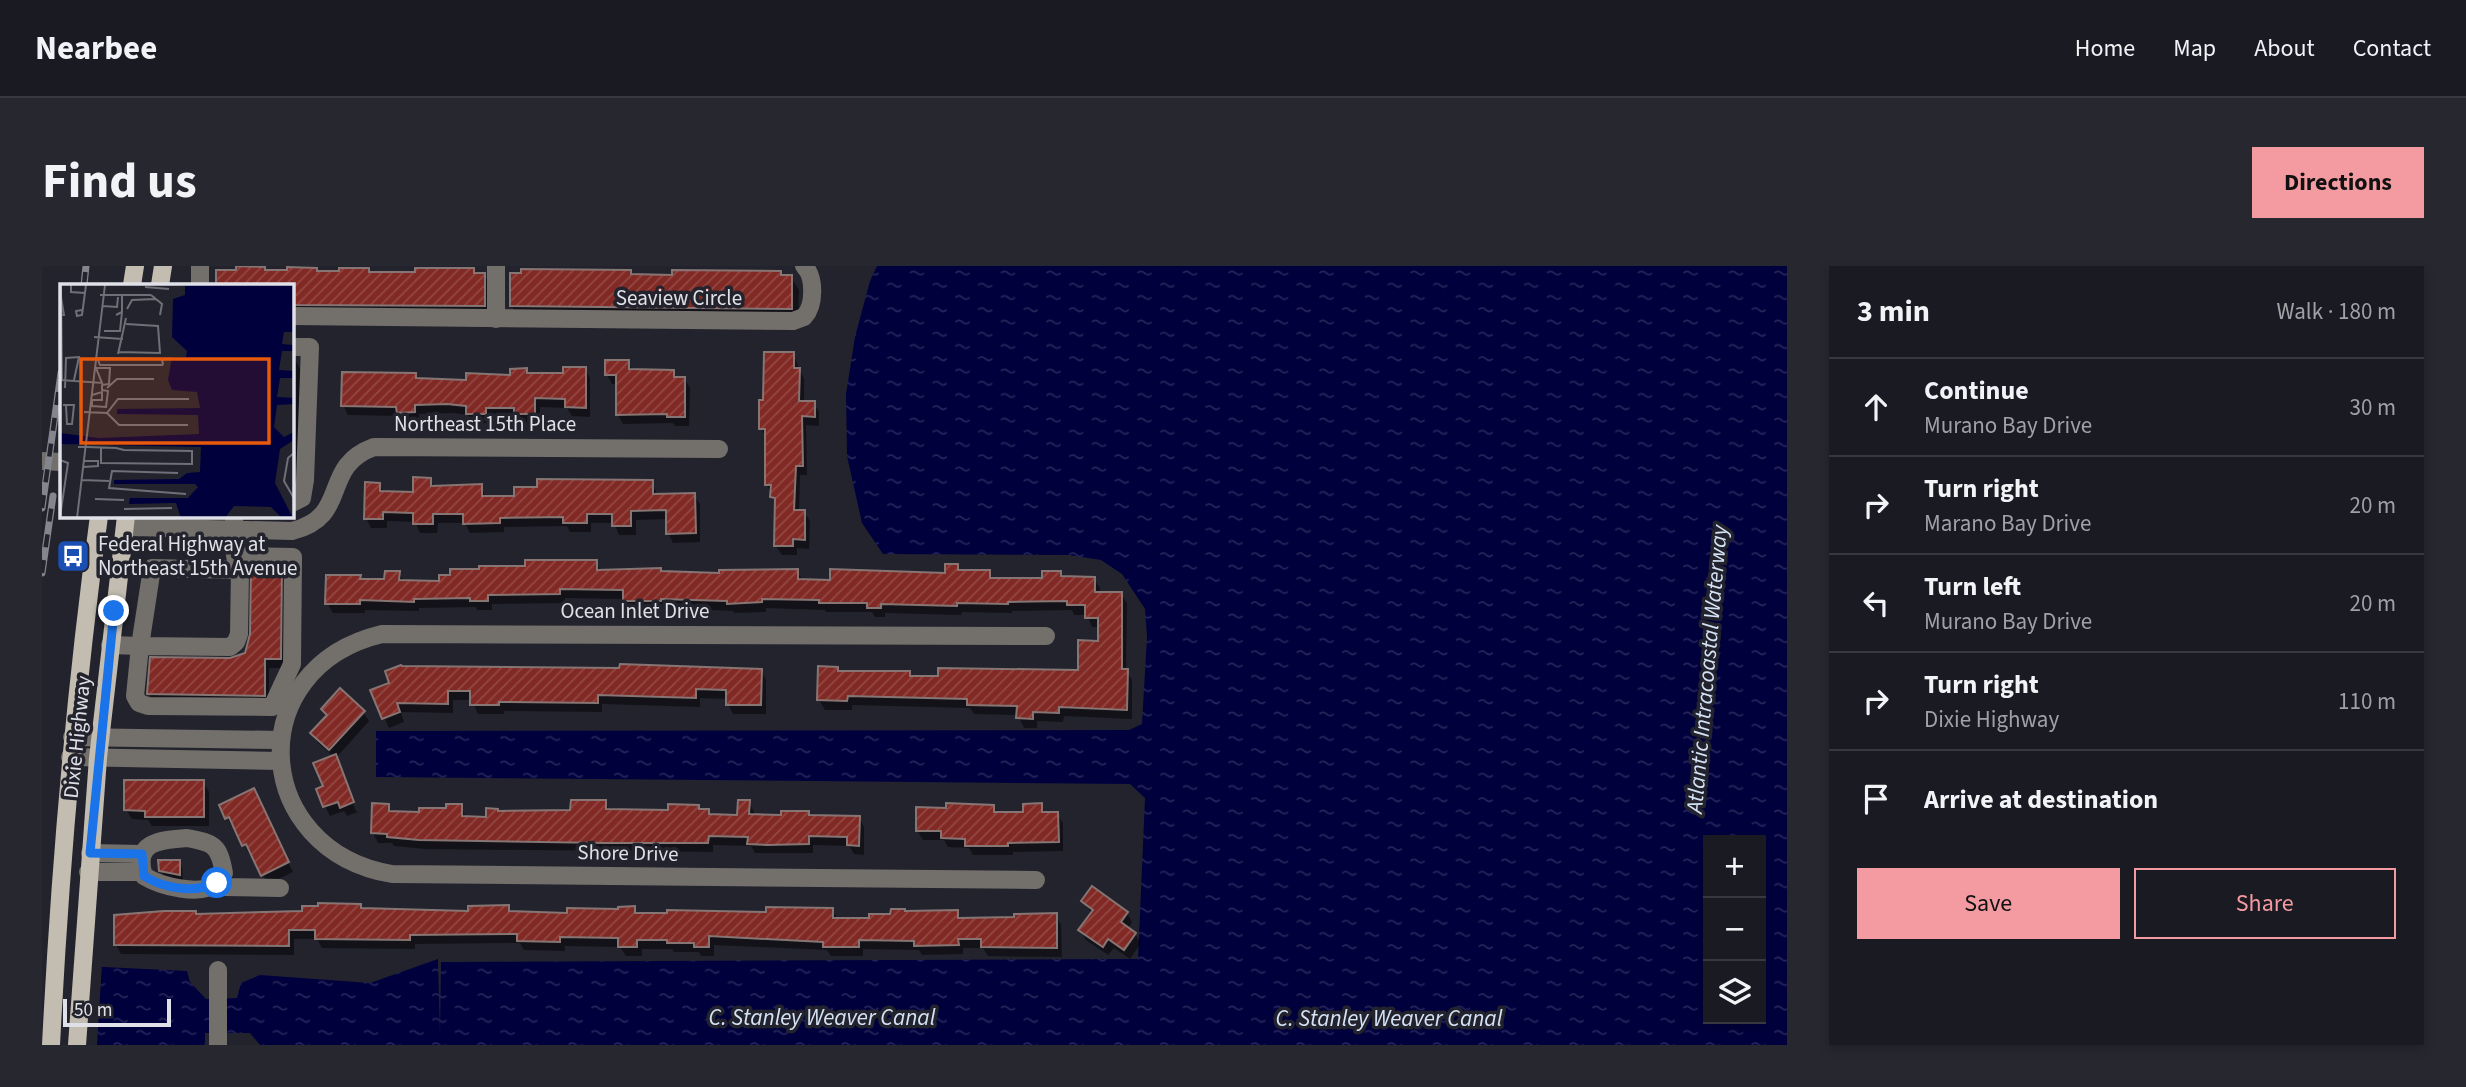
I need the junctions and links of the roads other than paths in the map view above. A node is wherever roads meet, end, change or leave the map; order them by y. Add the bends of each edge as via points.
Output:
1 (135, 266) edge
2 (163, 266) edge
3 (200, 266) edge
4 (496, 266) edge
5 (804, 266) edge
6 (132, 284) edge
7 (160, 284) edge
8 (200, 284) edge
9 (294, 317) edge
10 (496, 319) junction
11 (294, 347) edge
12 (719, 449) dead end
13 (42, 461) edge
14 (60, 462) edge
15 (294, 502) edge
16 (99, 518) edge
17 (126, 522) edge
18 (234, 523) edge
19 (237, 563) junction
20 (1046, 636) dead end
21 (110, 645) junction
22 (140, 646) junction
23 (181, 707) junction
24 (72, 737) junction
25 (100, 738) junction
26 (180, 740) junction
27 (280, 740) junction
28 (71, 757) junction
29 (98, 758) junction
30 (279, 761) junction
31 (143, 852) junction
32 (90, 853) junction
33 (88, 872) junction
34 (143, 874) junction
35 (1035, 880) dead end
36 (217, 883) junction
37 (280, 888) dead end
38 (218, 970) dead end
39 (219, 1039) edge
40 (51, 1045) edge
41 (77, 1045) edge

1 - 6 main road
2 - 7 main road
3 - 8 street
4 - 10 street
5 - 10 street, Seaview Circle via 811,275 811,305 804,317 793,321
9 - 10 street, Seaview Circle
11 - 15 street via 310,347 305,480 302,498
12 - 18 street, Northeast 15th Place via 374,447 346,465 329,506 313,523 292,531
13 - 14 street
16 - 24 main road, Dixie Highway
17 - 18 street, Northeast 15th Place
17 - 21 main road, Dixie Highway
18 - 19 street
19 - 22 street via 152,568
19 - 22 street via 236,642 230,647
19 - 23 street via 293,557 292,664 272,707
20 - 27 street, Ocean Inlet Drive via 382,634 344,647 312,671 290,705
21 - 22 street
21 - 25 main road, Dixie Highway
22 - 23 street via 135,696 139,703
23 - 26 street
24 - 25 street
24 - 28 main road, Dixie Highway
25 - 26 street
25 - 29 main road, Dixie Highway
26 - 27 street
27 - 30 street, Ocean Inlet Drive
28 - 29 street
28 - 40 main road, Dixie Highway
29 - 30 street
29 - 32 main road, Dixie Highway
30 - 35 street, Shore Drive via 291,799 319,841 353,863 391,874
31 - 32 street
31 - 34 street
31 - 36 street via 165,840 208,842 221,858 224,873
32 - 33 main road, Dixie Highway
33 - 34 street
33 - 41 main road, Dixie Highway
34 - 36 street via 158,884 183,888
36 - 37 street
38 - 39 street

